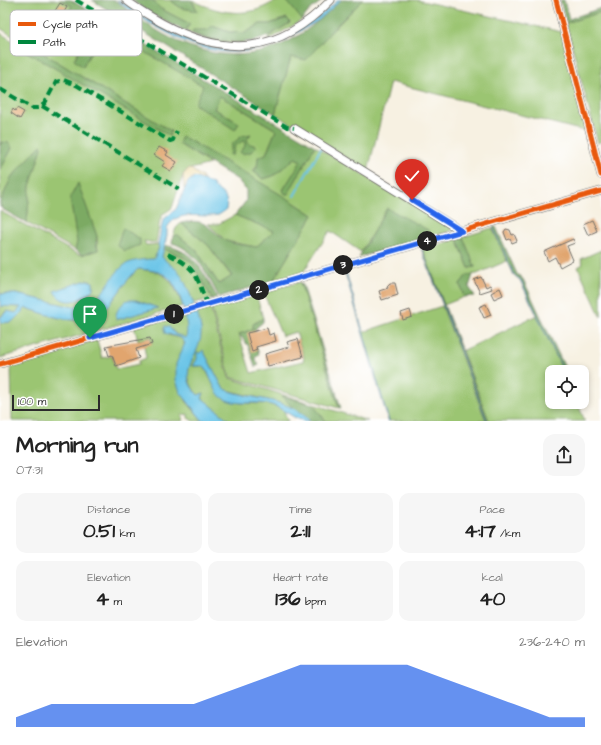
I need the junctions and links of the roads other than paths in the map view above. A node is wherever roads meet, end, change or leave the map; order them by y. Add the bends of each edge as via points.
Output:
1 (126, 0) edge
2 (331, 0) edge
3 (556, 0) edge
4 (139, 10) edge
5 (142, 12) edge
6 (294, 128) dead end
7 (601, 175) edge
8 (601, 191) edge
9 (462, 231) junction
10 (0, 364) edge

1 - 4 street
2 - 5 street via 305,22 276,38 263,43 234,47 194,38
3 - 7 street
6 - 9 street
8 - 9 street
9 - 10 street

